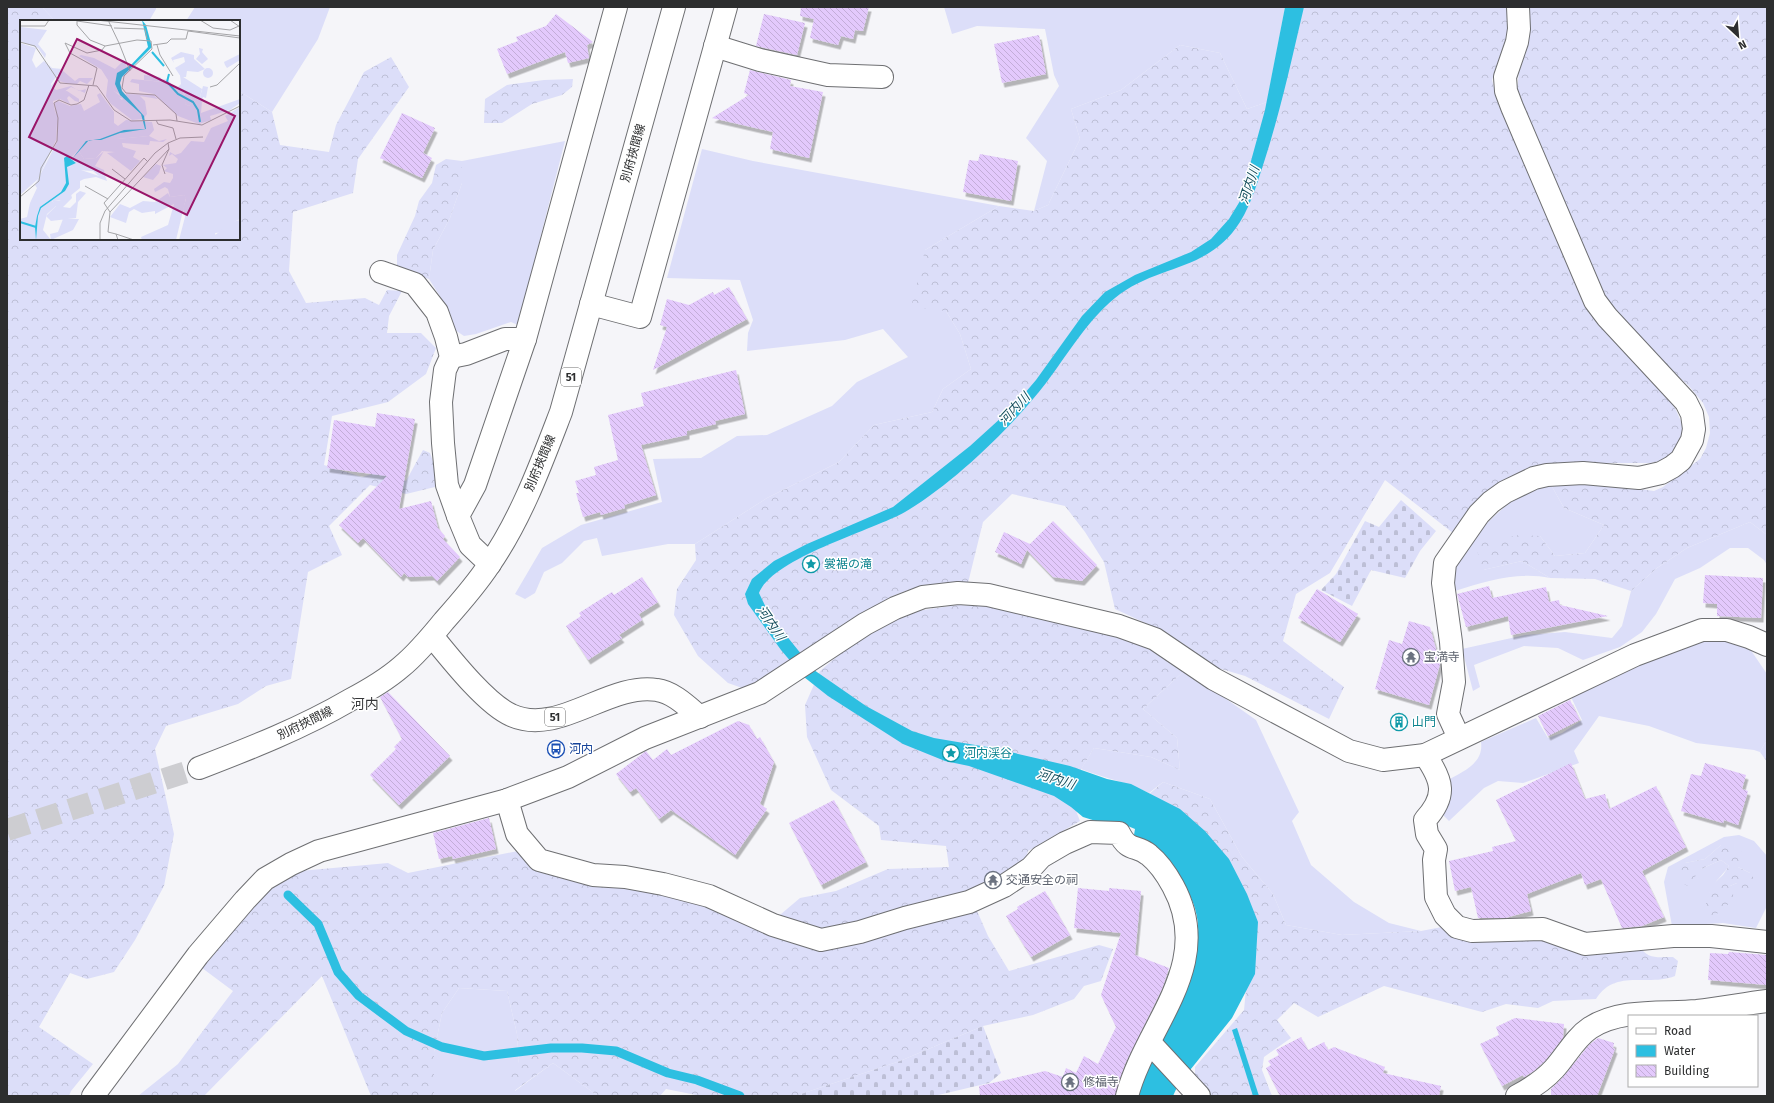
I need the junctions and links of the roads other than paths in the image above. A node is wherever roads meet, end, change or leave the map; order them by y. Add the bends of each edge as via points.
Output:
1 (616, 7) edge
2 (674, 7) edge
3 (726, 7) edge
4 (1518, 7) edge
5 (715, 46) junction
6 (882, 77) dead end
7 (381, 272) dead end
8 (591, 304) junction
9 (525, 339) junction
10 (451, 357) junction
11 (458, 516) junction
12 (490, 564) junction
13 (432, 636) junction
14 (1767, 645) edge
15 (700, 717) junction
16 (1459, 738) junction
17 (1425, 755) junction
18 (199, 768) tunnel mouth
19 (507, 800) junction
20 (1767, 942) edge
21 (1767, 1001) edge
22 (1632, 1015) edge
23 (1628, 1016) edge
24 (1151, 1044) junction
25 (1193, 1090) edge
26 (93, 1096) edge
27 (1127, 1096) edge
28 (1517, 1096) edge

1 - 9 street
2 - 8 street, 別府挾間線 / 51
3 - 5 street
4 - 16 street via 1519,29 1505,77 1506,91 1512,107 1595,301 1686,402 1692,414 1694,429 1690,445 1682,460 1661,473 1639,478 1583,473 1552,474 1534,478 1505,492 1478,514 1445,563 1443,582 1454,682 1448,714
5 - 6 street via 760,60 828,75
5 - 8 street via 640,317
7 - 10 street via 415,284 437,312
8 - 12 street, 別府挾間線 / 51 via 553,433 516,518
9 - 10 street via 505,339
9 - 11 street via 475,485
10 - 11 street via 445,370 441,402 447,485
11 - 12 street via 470,545
12 - 13 street, 別府挾間線 / 51
13 - 15 street, 51 via 462,672 497,706 522,719 546,719 631,690 658,690 680,700
13 - 18 street, 別府挾間線 / 51 via 401,667 366,692 323,716
14 - 16 street via 1727,630 1702,630 1635,655
15 - 17 street via 760,693 865,624 895,608 923,597 958,593 988,595 1119,626 1155,639 1214,679 1349,751 1382,760
15 - 19 street via 645,738 568,777
16 - 17 street
17 - 20 street via 1434,768 1441,787 1436,808 1425,820 1427,834 1436,849 1436,897 1445,915 1457,927 1472,931 1542,929 1586,944 1673,936 1711,936
19 - 24 street via 517,834 539,860 593,875 663,884 709,896 773,925 821,940 969,902 1004,886 1031,868 1041,856 1065,843 1090,832 1119,833 1124,844 1148,854 1164,872 1174,887 1185,915 1187,945 1183,970
19 - 26 street via 319,851 265,879 198,955
21 - 22 street via 1715,1009
23 - 28 street via 1613,1018 1590,1028 1575,1042 1553,1070
24 - 25 street
24 - 27 street via 1137,1064

